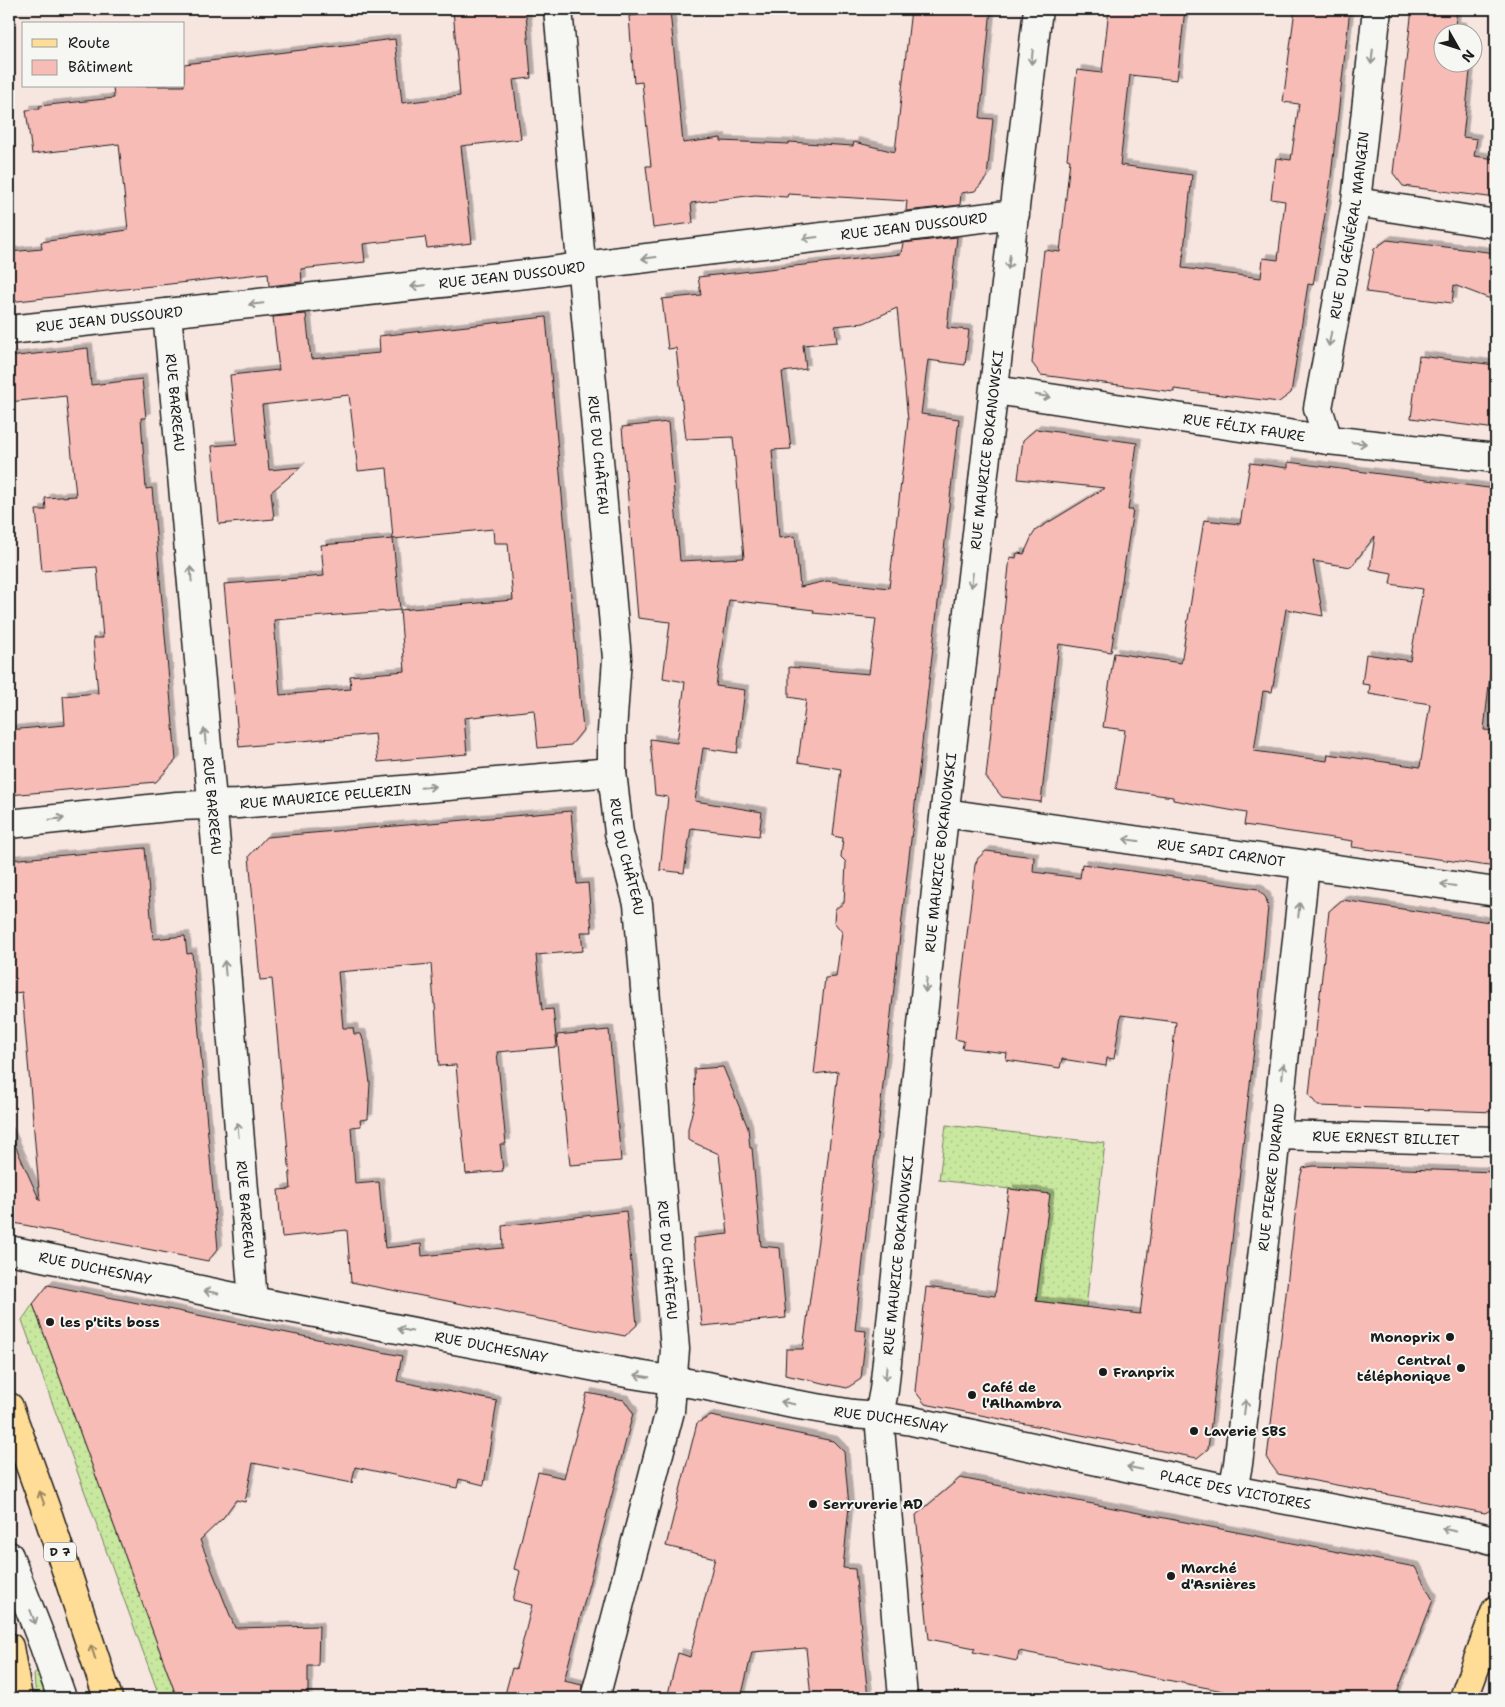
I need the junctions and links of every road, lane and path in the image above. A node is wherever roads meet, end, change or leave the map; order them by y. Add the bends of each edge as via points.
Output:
1 (558, 9) edge
2 (1038, 9) edge
3 (1378, 9) edge
4 (1356, 202) junction
5 (1015, 214) junction
6 (1496, 224) edge
7 (581, 267) junction
8 (167, 313) junction
9 (9, 330) edge
10 (995, 390) junction
11 (1328, 440) junction
12 (1496, 458) edge
13 (612, 772) junction
14 (211, 804) junction
15 (945, 813) junction
16 (9, 824) edge
17 (1305, 865) junction
18 (1496, 892) edge
19 (1276, 1135) junction
20 (1496, 1142) edge
21 (9, 1250) edge
22 (253, 1300) junction
23 (673, 1381) junction
24 (9, 1407) edge
25 (879, 1416) junction
26 (975, 1434) joint
27 (1233, 1490) junction
28 (1496, 1542) edge
29 (9, 1556) edge
30 (1496, 1610) edge
31 (9, 1646) edge
32 (18, 1698) edge
33 (62, 1698) edge
34 (108, 1698) edge
35 (595, 1698) edge
36 (903, 1698) edge
37 (1464, 1698) edge

1 - 7 street, RUE DU CHÂTEAU
2 -> 5 street, RUE MAURICE BOKANOWSKI
3 -> 4 street, RUE DU GÉNÉRAL MANGIN
4 - 6 street
4 -> 11 street, RUE DU GÉNÉRAL MANGIN via 1318,408
5 -> 7 street, RUE JEAN DUSSOURD
5 -> 10 street, RUE MAURICE BOKANOWSKI
7 -> 8 street, RUE JEAN DUSSOURD
7 - 13 street, RUE DU CHÂTEAU via 617,658
8 - 9 street, RUE JEAN DUSSOURD
14 -> 8 street, RUE BARREAU
10 -> 11 street, RUE FÉLIX FAURE
10 -> 15 street, RUE MAURICE BOKANOWSKI
11 -> 12 street, RUE FÉLIX FAURE
14 -> 13 street, RUE MAURICE PELLERIN
13 - 23 street, RUE DU CHÂTEAU via 619,832 638,904 675,1349
16 -> 14 street, RUE MAURICE PELLERIN
22 -> 14 street, RUE BARREAU
17 -> 15 street, RUE SADI CARNOT
15 -> 25 street, RUE MAURICE BOKANOWSKI
18 -> 17 street, RUE SADI CARNOT
19 -> 17 street, RUE PIERRE DURAND
19 - 20 street, RUE ERNEST BILLIET
27 -> 19 street, RUE PIERRE DURAND
22 -> 21 street, RUE DUCHESNAY
23 -> 22 street, RUE DUCHESNAY
25 -> 23 street, RUE DUCHESNAY via 793,1404
23 - 35 street, RUE DU CHÂTEAU via 670,1410
34 -> 24 main road, D 7
25 - 26 street, RUE DUCHESNAY
25 - 36 street, RUE MAURICE BOKANOWSKI
27 -> 26 street, PLACE DES VICTOIRES
28 -> 27 street, PLACE DES VICTOIRES
29 -> 33 street
30 - 37 main road
31 - 32 main road

